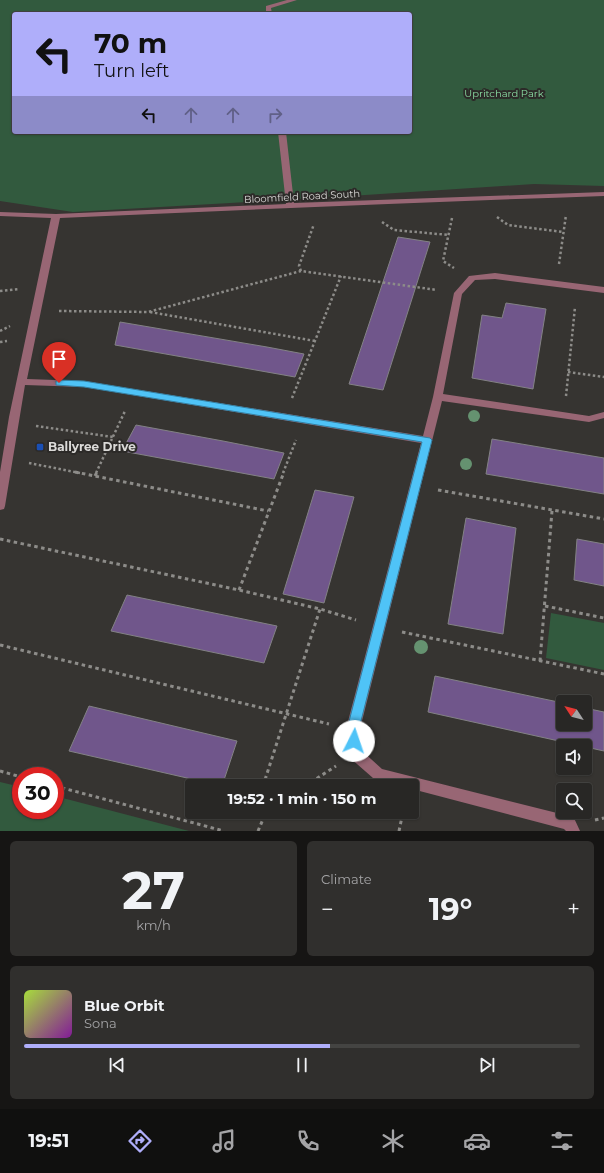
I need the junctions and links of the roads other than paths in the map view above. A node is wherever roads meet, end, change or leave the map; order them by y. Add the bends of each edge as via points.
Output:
1 (294, 0) edge
2 (269, 12) edge
3 (282, 134) edge
4 (604, 194) edge
5 (290, 207) junction
6 (0, 214) edge
7 (56, 216) junction
8 (604, 290) edge
9 (21, 382) junction
10 (438, 397) junction
11 (604, 415) edge
12 (427, 440) junction
13 (0, 502) edge
14 (574, 831) edge

1 - 2 street via 268,7
3 - 5 street
4 - 5 street, Bloomfield Road South via 457,198
5 - 7 street, Bloomfield Road South
6 - 7 street, Bloomfield Road South
7 - 9 street
8 - 10 street via 495,276 472,278 458,293
9 - 12 street via 84,384
9 - 13 street
10 - 11 street via 590,419
10 - 12 street
12 - 14 street via 353,729 354,753 378,774 569,823

